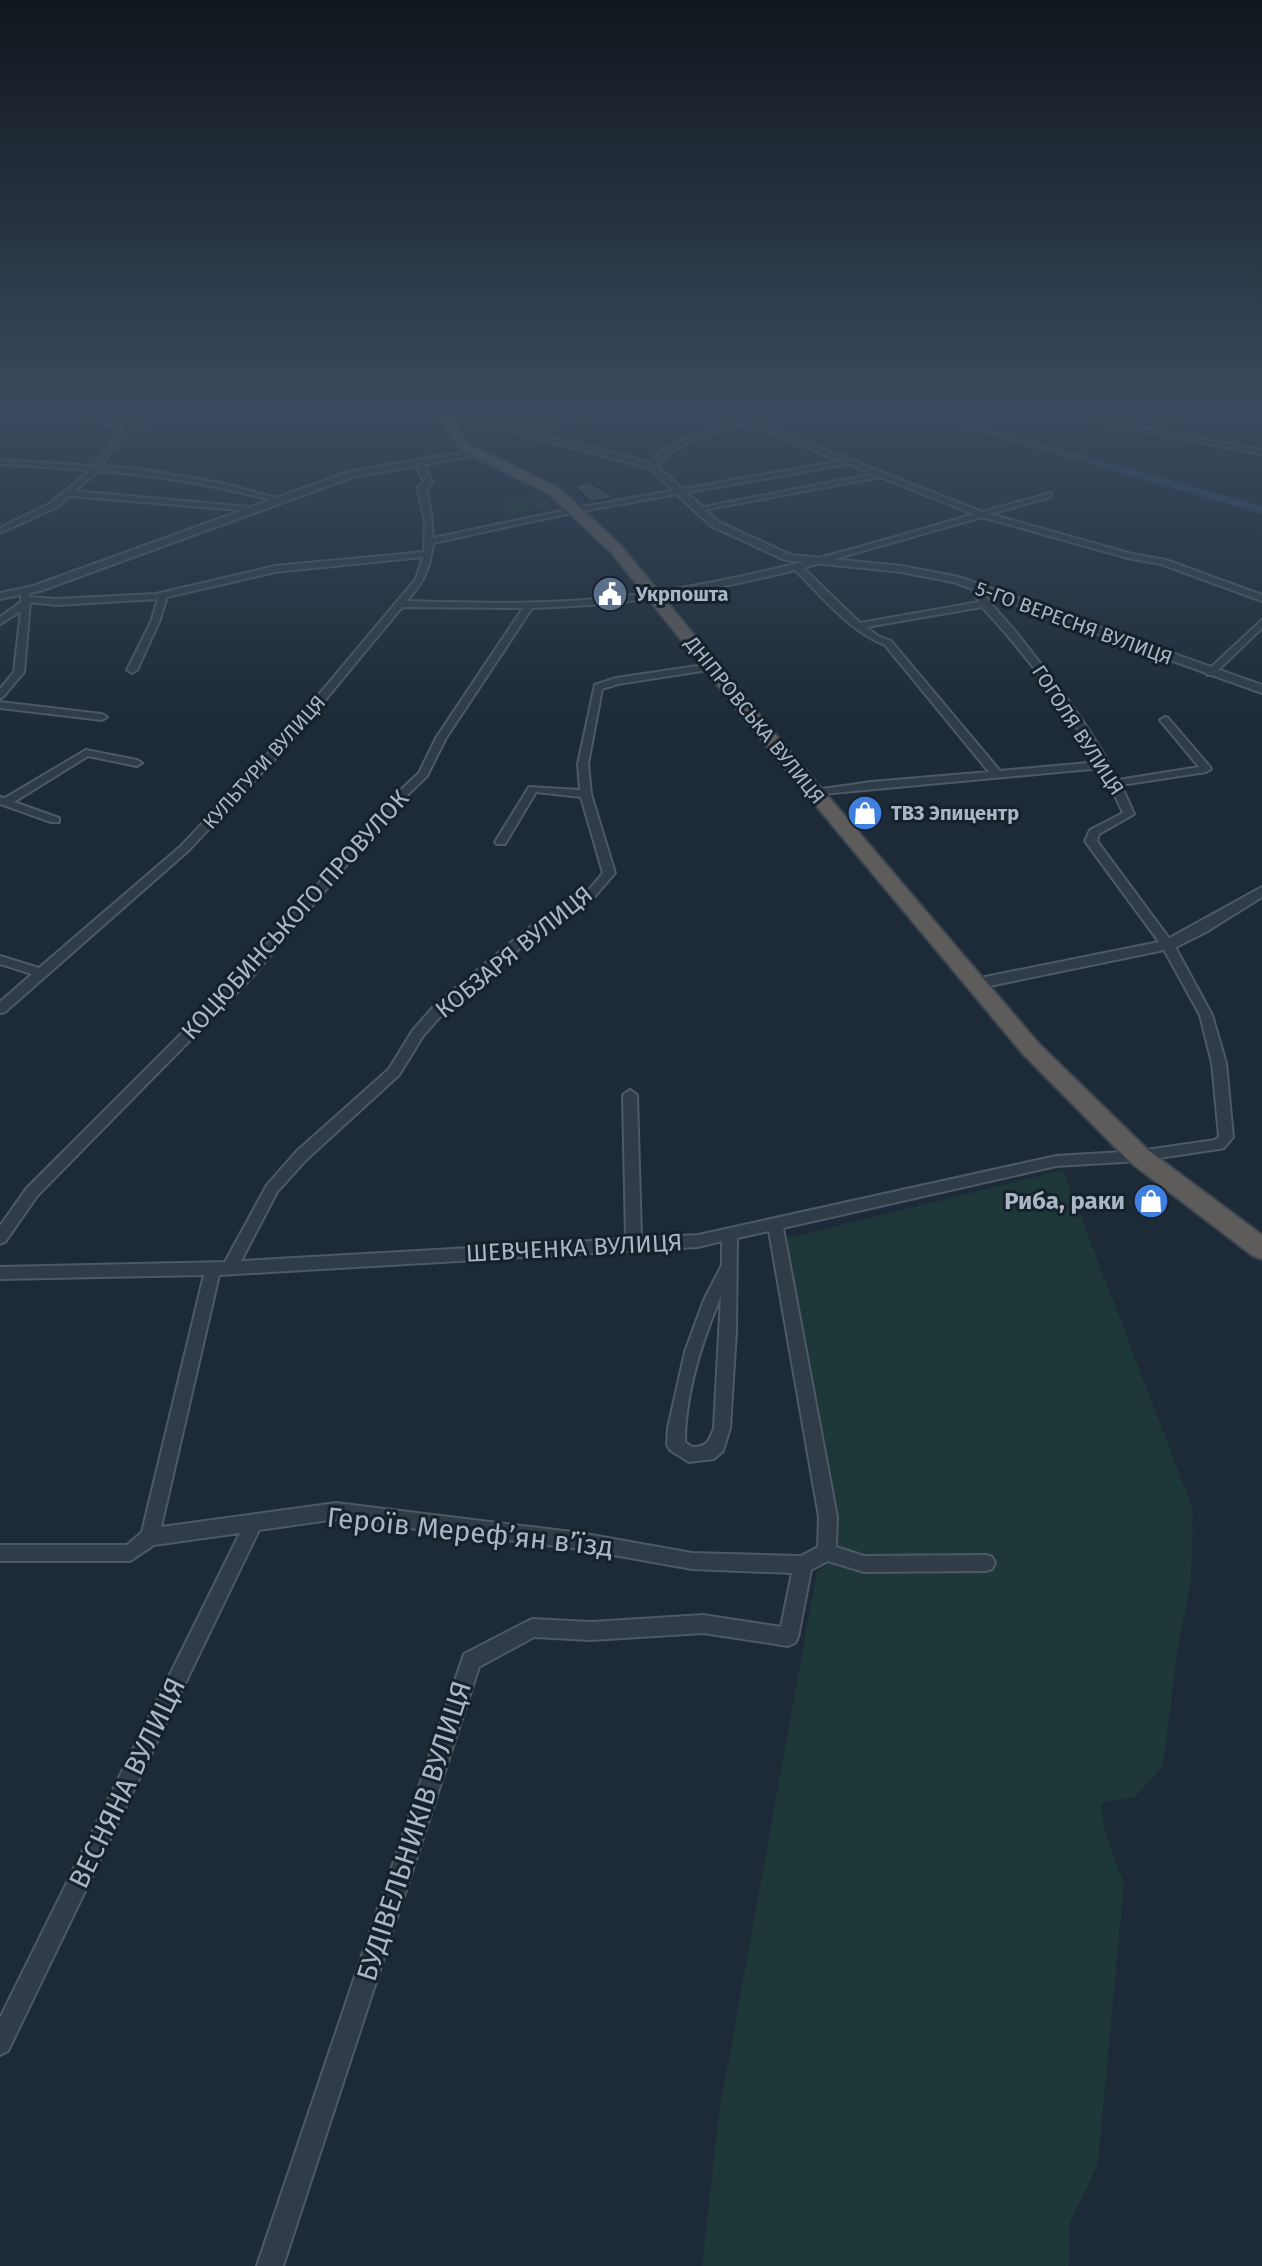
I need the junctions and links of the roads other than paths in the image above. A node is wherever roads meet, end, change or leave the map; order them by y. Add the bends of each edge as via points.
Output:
1 (28, 518) edge
2 (228, 518) edge
3 (429, 518) edge
4 (540, 518) edge
5 (584, 518) edge
6 (710, 518) edge
7 (969, 518) edge
8 (993, 518) edge
9 (0, 531) edge
10 (430, 541) junction
11 (429, 554) junction
12 (820, 563) junction
13 (798, 568) junction
14 (974, 585) junction
15 (653, 594) junction
16 (163, 596) junction
17 (2, 597) edge
18 (25, 598) junction
19 (1262, 598) edge
20 (400, 604) junction
21 (982, 604) junction
22 (529, 605) junction
23 (0, 621) edge
24 (1262, 623) edge
25 (858, 626) junction
26 (711, 667) junction
27 (132, 670) dead end
28 (1210, 673) junction
29 (1262, 689) edge
30 (0, 695) edge
31 (0, 705) edge
32 (102, 717) dead end
33 (1165, 720) dead end
34 (137, 763) dead end
35 (1104, 765) junction
36 (996, 773) junction
37 (1117, 783) junction
38 (815, 793) junction
39 (586, 794) junction
40 (3, 801) edge
41 (55, 820) dead end
42 (501, 842) dead end
43 (1262, 891) edge
44 (1168, 945) junction
45 (0, 960) edge
46 (42, 973) junction
47 (975, 984) junction
48 (0, 1009) edge
49 (630, 1095) dead end
50 (1139, 1156) junction
51 (775, 1223) junction
52 (729, 1234) junction
53 (0, 1238) edge
54 (634, 1244) junction
55 (1262, 1249) edge
56 (730, 1265) junction
57 (221, 1268) junction
58 (0, 1273) edge
59 (254, 1522) junction
60 (150, 1537) junction
61 (827, 1552) junction
62 (0, 1553) edge
63 (986, 1563) dead end
64 (803, 1565) junction
65 (0, 2043) edge
66 (270, 2266) edge

1 - 9 street
2 - 18 street
3 - 10 street, КУЛЬТУРИ ВУЛИЦЯ
4 - 10 street
5 - 15 highway, ДНІПРОВСЬКА ВУЛИЦЯ
6 - 12 street, 5-ГО ВЕРЕСНЯ ВУЛИЦЯ via 772,552
7 - 12 street
8 - 19 street via 1163,562
10 - 11 street, КУЛЬТУРИ ВУЛИЦЯ
11 - 16 street via 275,569
11 - 20 street, КУЛЬТУРИ ВУЛИЦЯ via 420,580
12 - 13 street
12 - 14 street, 5-ГО ВЕРЕСНЯ ВУЛИЦЯ via 931,573
13 - 15 street
13 - 25 street
14 - 21 street, ГОГОЛЯ ВУЛИЦЯ
14 - 28 street, 5-ГО ВЕРЕСНЯ ВУЛИЦЯ
15 - 22 street
15 - 26 highway, ДНІПРОВСЬКА ВУЛИЦЯ
16 - 18 street via 112,601
16 - 27 street
17 - 18 street
18 - 23 street
18 - 30 street via 19,672
20 - 22 street
20 - 46 street, КУЛЬТУРИ ВУЛИЦЯ via 283,744 185,848
21 - 25 street
21 - 35 street, ГОГОЛЯ ВУЛИЦЯ via 1011,631
22 - 53 street, КОЦЮБИНСЬКОГО ПРОВУЛОК via 423,774 248,974 32,1192
24 - 28 street
25 - 36 street via 888,643
26 - 38 highway, ДНІПРОВСЬКА ВУЛИЦЯ
26 - 39 street, КОБЗАРЯ ВУЛИЦЯ via 598,687 583,764
28 - 29 street, 5-ГО ВЕРЕСНЯ ВУЛИЦЯ
31 - 32 street
33 - 37 street via 1206,769
34 - 40 street via 86,753
35 - 36 street
35 - 37 street, ГОГОЛЯ ВУЛИЦЯ
36 - 38 street
37 - 44 street, ГОГОЛЯ ВУЛИЦЯ via 1129,814 1094,832 1091,841
38 - 47 highway, ДНІПРОВСЬКА ВУЛИЦЯ
39 - 42 street via 533,789
39 - 57 street, КОБЗАРЯ ВУЛИЦЯ via 609,873 591,894 545,921 441,1007 394,1072 272,1189
40 - 41 street
43 - 44 street
44 - 47 street
44 - 50 street, ШЕВЧЕНКА ВУЛИЦЯ via 1206,1015 1219,1063 1226,1137 1219,1144
45 - 46 street
46 - 48 street, КУЛЬТУРИ ВУЛИЦЯ
47 - 50 highway, ДНІПРОВСЬКА ВУЛИЦЯ via 1076,1097
49 - 54 street
50 - 51 street, ШЕВЧЕНКА ВУЛИЦЯ via 1056,1161
50 - 55 highway, ДНІПРОВСЬКА ВУЛИЦЯ
51 - 52 street, ШЕВЧЕНКА ВУЛИЦЯ
51 - 61 street via 828,1517
52 - 54 street, ШЕВЧЕНКА ВУЛИЦЯ
52 - 56 street
54 - 57 street, ШЕВЧЕНКА ВУЛИЦЯ
56 - 56 street via 722,1428 717,1446 708,1454 689,1455 676,1445 674,1432 707,1307
57 - 58 street, ШЕВЧЕНКА ВУЛИЦЯ
57 - 60 street, КОБЗАРЯ ВУЛИЦЯ
59 - 60 street, Героїв Мерефʼян вʼїзд
59 - 64 street, Героїв Мерефʼян вʼїзд via 336,1511 580,1541 692,1561
59 - 65 street, ВЕСНЯНА ВУЛИЦЯ
60 - 62 street, Героїв Мерефʼян вʼїзд via 130,1553
61 - 63 street via 864,1564
61 - 64 street
64 - 66 street, БУДІВЕЛЬНИКІВ ВУЛИЦЯ via 788,1637 703,1624 591,1631 532,1628 471,1661

